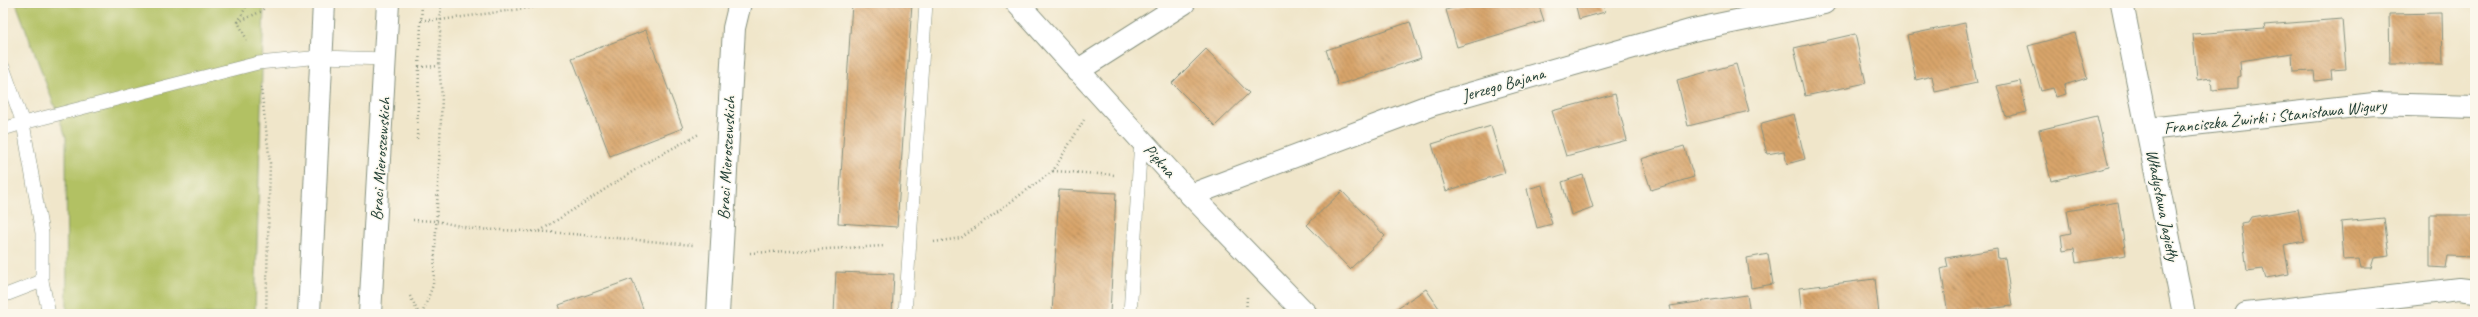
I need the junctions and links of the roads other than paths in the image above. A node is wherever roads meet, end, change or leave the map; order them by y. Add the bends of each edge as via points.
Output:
1 (324, 3) edge
2 (388, 3) edge
3 (740, 3) edge
4 (926, 3) edge
5 (1017, 3) edge
6 (1184, 3) edge
7 (1824, 3) edge
8 (2122, 3) edge
9 (322, 57) junction
10 (386, 59) junction
11 (3, 67) edge
12 (1077, 71) junction
13 (2475, 107) edge
14 (22, 123) junction
15 (3, 129) edge
16 (2148, 129) junction
17 (1141, 140) junction
18 (1191, 195) junction
19 (42, 281) junction
20 (2475, 291) edge
21 (3, 296) edge
22 (49, 314) edge
23 (309, 314) edge
24 (370, 314) edge
25 (718, 314) edge
26 (905, 314) edge
27 (1130, 314) edge
28 (1306, 314) edge
29 (2184, 314) edge
30 (2246, 314) edge

1 - 9 street
2 - 10 street, Braci Mieroszewskich
3 - 25 street, Braci Mieroszewskich via 734,28
4 - 26 lane
5 - 12 street, Piękna
6 - 12 street
7 - 18 street, Jerzego Bajana via 1693,30 1431,104
8 - 16 street, Władysława Jagiełły
9 - 10 lane
9 - 14 lane via 258,63
9 - 23 street
10 - 24 street, Braci Mieroszewskich
11 - 14 lane
12 - 17 street, Piękna
13 - 16 street, Franciszka Żwirki i Stanisława Wigury via 2374,104
14 - 15 lane
14 - 19 lane via 42,233
16 - 29 street, Władysława Jagiełły
17 - 18 street, Piękna
17 - 27 lane
18 - 28 street, Piękna
19 - 21 lane
19 - 22 lane
20 - 30 street via 2459,289

